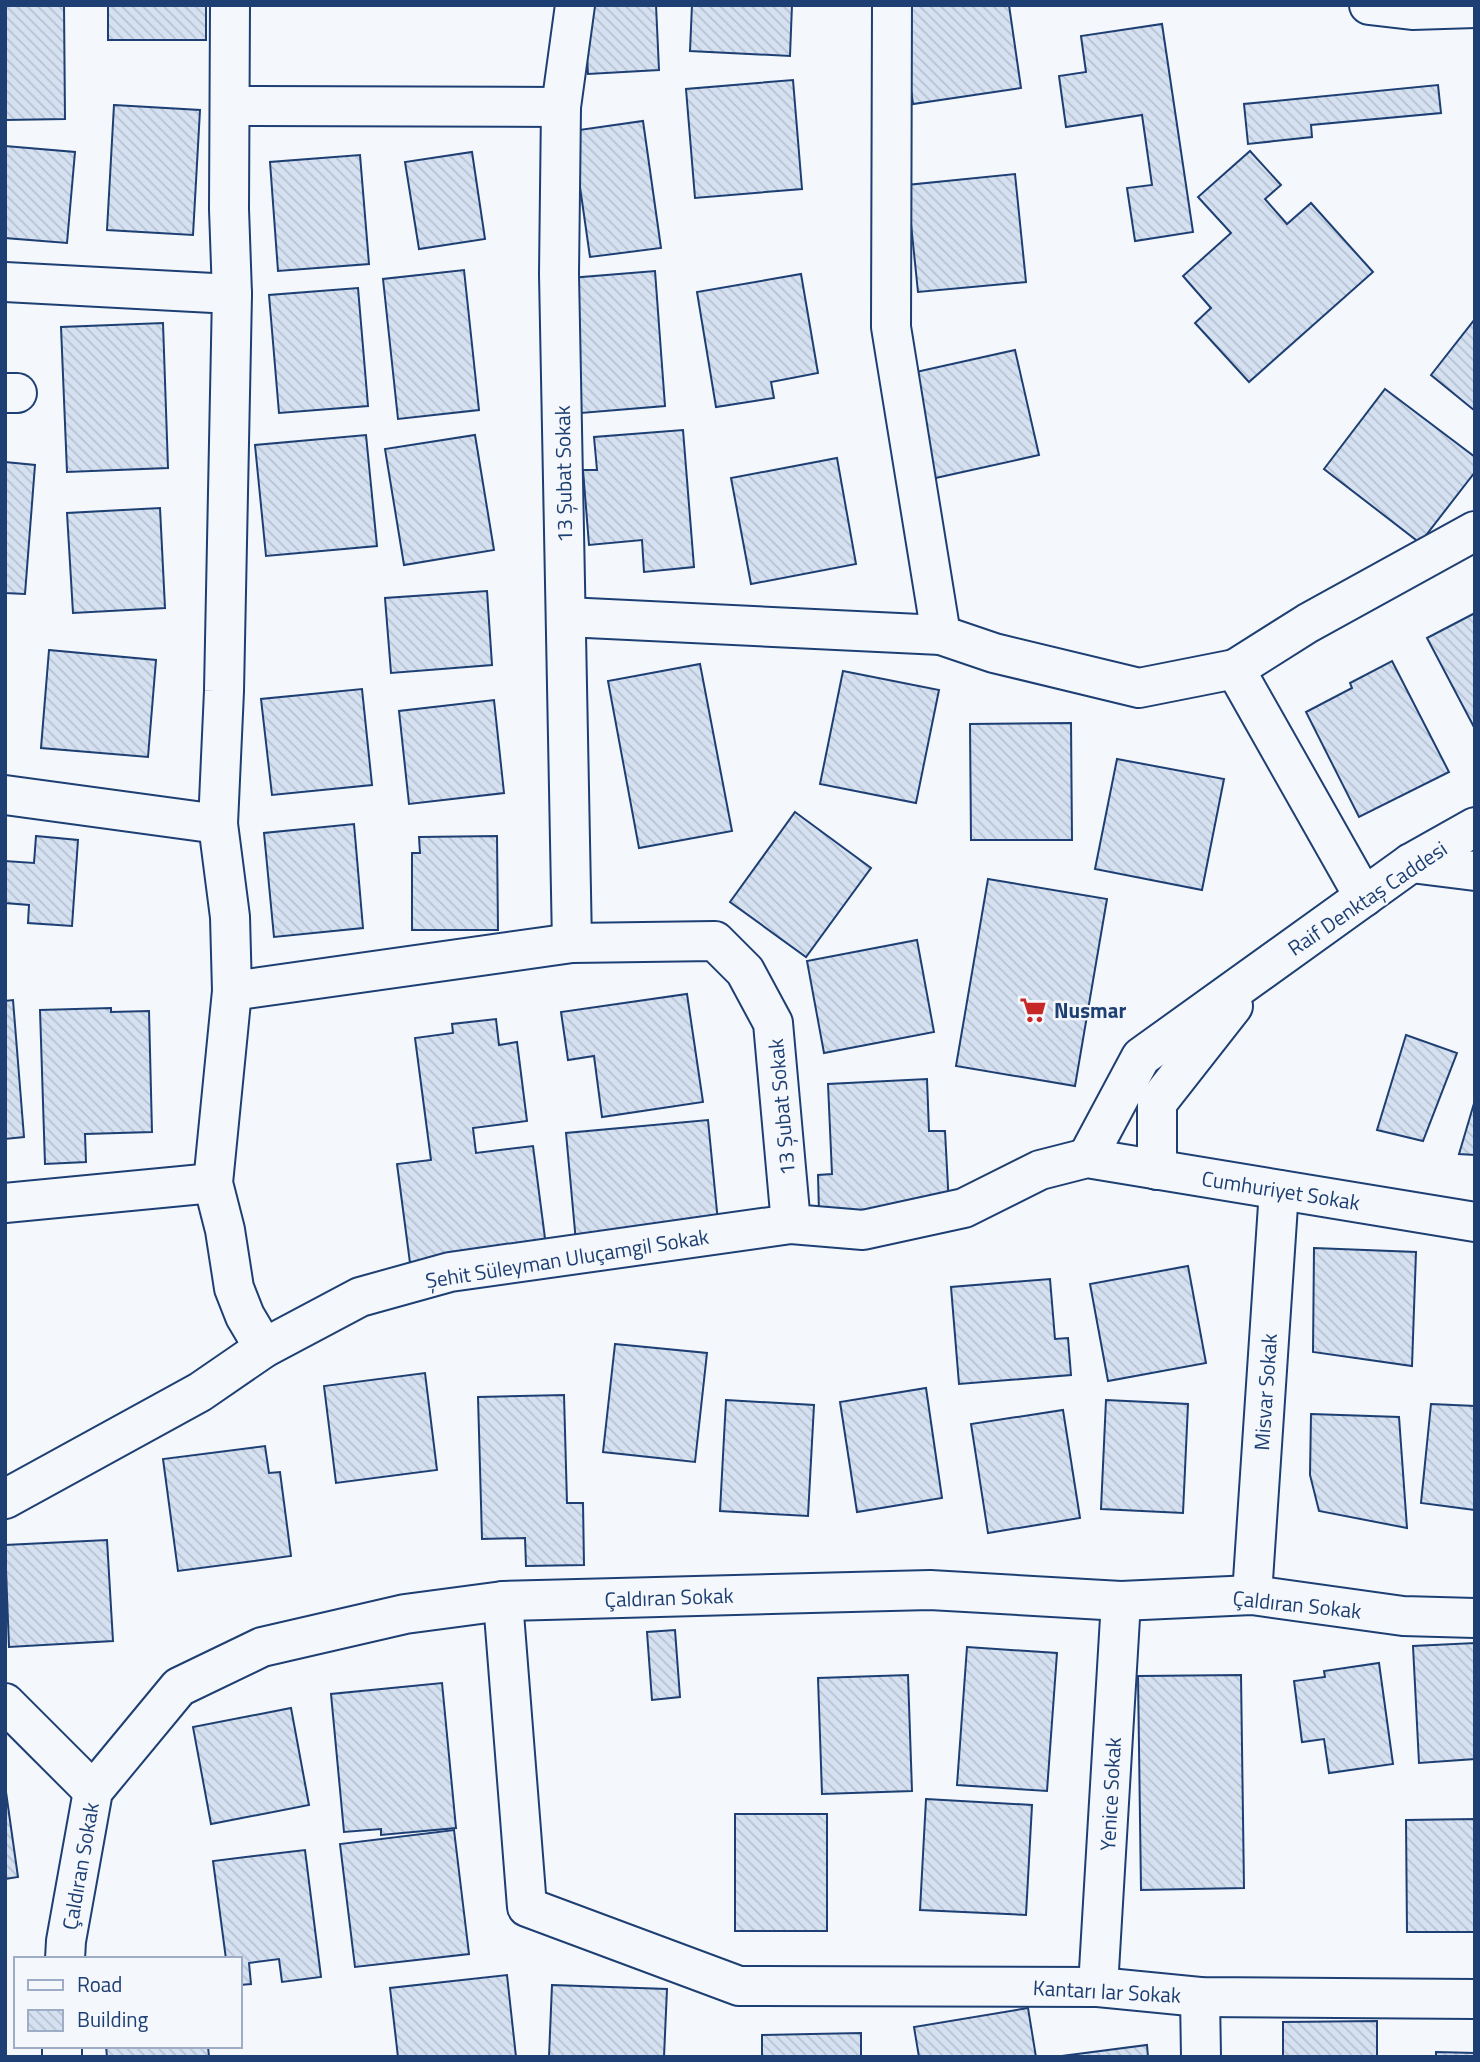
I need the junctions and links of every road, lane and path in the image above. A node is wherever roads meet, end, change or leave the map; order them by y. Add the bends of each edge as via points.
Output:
1 (230, 5) edge
2 (575, 5) edge
3 (892, 5) edge
4 (1369, 5) edge
5 (1475, 8) edge
6 (231, 106) junction
7 (561, 107) junction
8 (5, 282) edge
9 (232, 294) junction
10 (1475, 531) edge
11 (566, 617) junction
12 (941, 635) junction
13 (1235, 669) junction
14 (5, 795) edge
15 (218, 824) junction
16 (1475, 827) edge
17 (1411, 863) junction
18 (1475, 872) edge
19 (1364, 897) junction
20 (572, 943) junction
21 (1260, 971) junction
22 (232, 991) junction
23 (1087, 1158) junction
24 (1157, 1170) junction
25 (213, 1183) junction
26 (1279, 1190) junction
27 (5, 1203) edge
28 (1475, 1222) edge
29 (791, 1224) junction
30 (264, 1348) junction
31 (5, 1499) edge
32 (1252, 1595) junction
33 (503, 1601) junction
34 (1121, 1601) junction
35 (1475, 1618) edge
36 (5, 1703) edge
37 (93, 1791) junction
38 (65, 1957) edge
39 (1098, 1987) junction
40 (1200, 1997) junction
41 (1475, 1999) edge
42 (1201, 2057) edge

1 - 6 street
2 - 7 street, 13 Şubat Sokak
3 - 12 street via 891,327
4 - 5 street via 1412,10
6 - 7 street
6 - 9 street
7 - 11 street, 13 Şubat Sokak via 559,274
8 - 9 street
9 - 15 street
10 - 13 street
11 - 12 street
11 - 20 street, 13 Şubat Sokak
12 - 13 street via 994,653 1139,688
13 - 19 street
14 - 15 street
15 - 22 street via 230,917
16 - 17 street, Raif Denktaş Caddesi
17 - 18 street
17 - 19 street, Raif Denktaş Caddesi
19 - 21 street, Raif Denktaş Caddesi
20 - 22 street, 13 Şubat Sokak
20 - 29 street, 13 Şubat Sokak via 715,941 745,971 773,1023
21 - 23 street, Raif Denktaş Caddesi via 1141,1057
21 - 24 street, Raif Denktaş Caddesi via 1157,1103
22 - 25 street
23 - 24 street, Cumhuriyet Sokak
23 - 29 street, Şehit Süleyman Uluçamgil Sokak via 1040,1170 964,1208 863,1230
24 - 26 street, Cumhuriyet Sokak
25 - 27 street
25 - 30 street via 234,1288
26 - 28 street, Cumhuriyet Sokak
26 - 32 street, Misvar Sokak
29 - 30 street, Şehit Süleyman Uluçamgil Sokak via 450,1272 360,1297
30 - 31 street, Şehit Süleyman Uluçamgil Sokak via 200,1392
32 - 34 street, Çaldıran Sokak
32 - 35 street, Çaldıran Sokak via 1403,1616
33 - 34 street, Çaldıran Sokak via 930,1590
33 - 37 street, Çaldıran Sokak via 405,1614 262,1647 179,1687
33 - 39 street, Kantarı lar Sokak via 527,1907 739,1986
34 - 39 street, Yenice Sokak
36 - 37 street
37 - 38 street, Çaldıran Sokak
39 - 40 street, Kantarı lar Sokak
40 - 41 street, Kantarı lar Sokak
40 - 42 street

